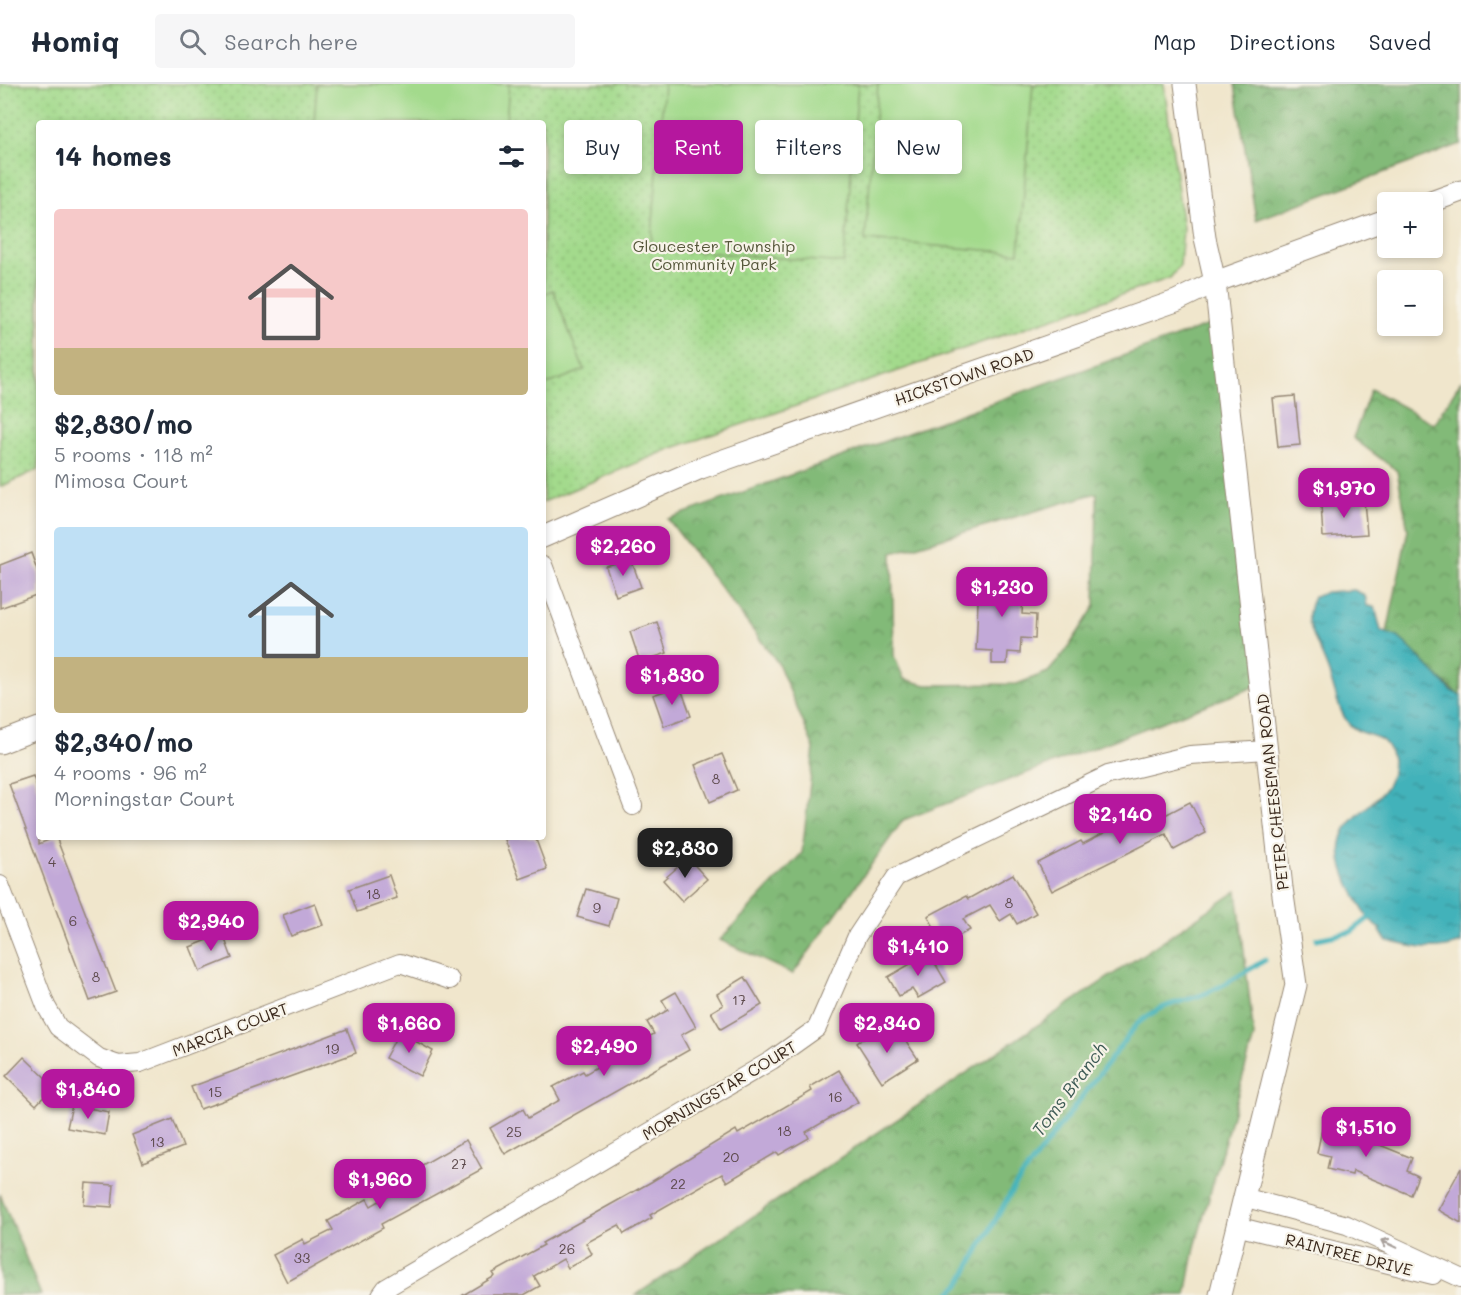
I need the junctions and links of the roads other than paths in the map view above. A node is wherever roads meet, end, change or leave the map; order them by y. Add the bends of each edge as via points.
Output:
1 (1185, 84) edge
2 (1461, 192) edge
3 (1443, 198) edge
4 (1377, 223) edge
5 (1215, 282) junction
6 (546, 536) edge
7 (546, 573) edge
8 (36, 729) edge
9 (0, 742) edge
10 (1267, 750) junction
11 (633, 806) dead end
12 (0, 885) edge
13 (450, 980) dead end
14 (1244, 1197) junction
15 (1236, 1226) junction
16 (1461, 1280) edge
17 (381, 1295) edge
18 (1220, 1295) edge

1 - 5 street, PETER CHEESEMAN ROAD via 1205,238
2 - 3 street
4 - 5 street, HICKSTOWN ROAD
5 - 6 street, HICKSTOWN ROAD via 1176,301 701,468
5 - 10 street, PETER CHEESEMAN ROAD
7 - 11 street
8 - 9 street
10 - 14 street, PETER CHEESEMAN ROAD via 1296,985
10 - 17 street, MORNINGSTAR COURT via 1190,755 1107,775 896,877 857,936 817,1028 772,1060 386,1288
12 - 13 street, MARCIA COURT via 46,1006 58,1027 99,1058 118,1065 140,1063 400,963
14 - 15 street, PETER CHEESEMAN ROAD
16 -> 14 street, RAINTREE DRIVE via 1347,1225
15 - 16 street, RAINTREE DRIVE
15 - 18 street, PETER CHEESEMAN ROAD

